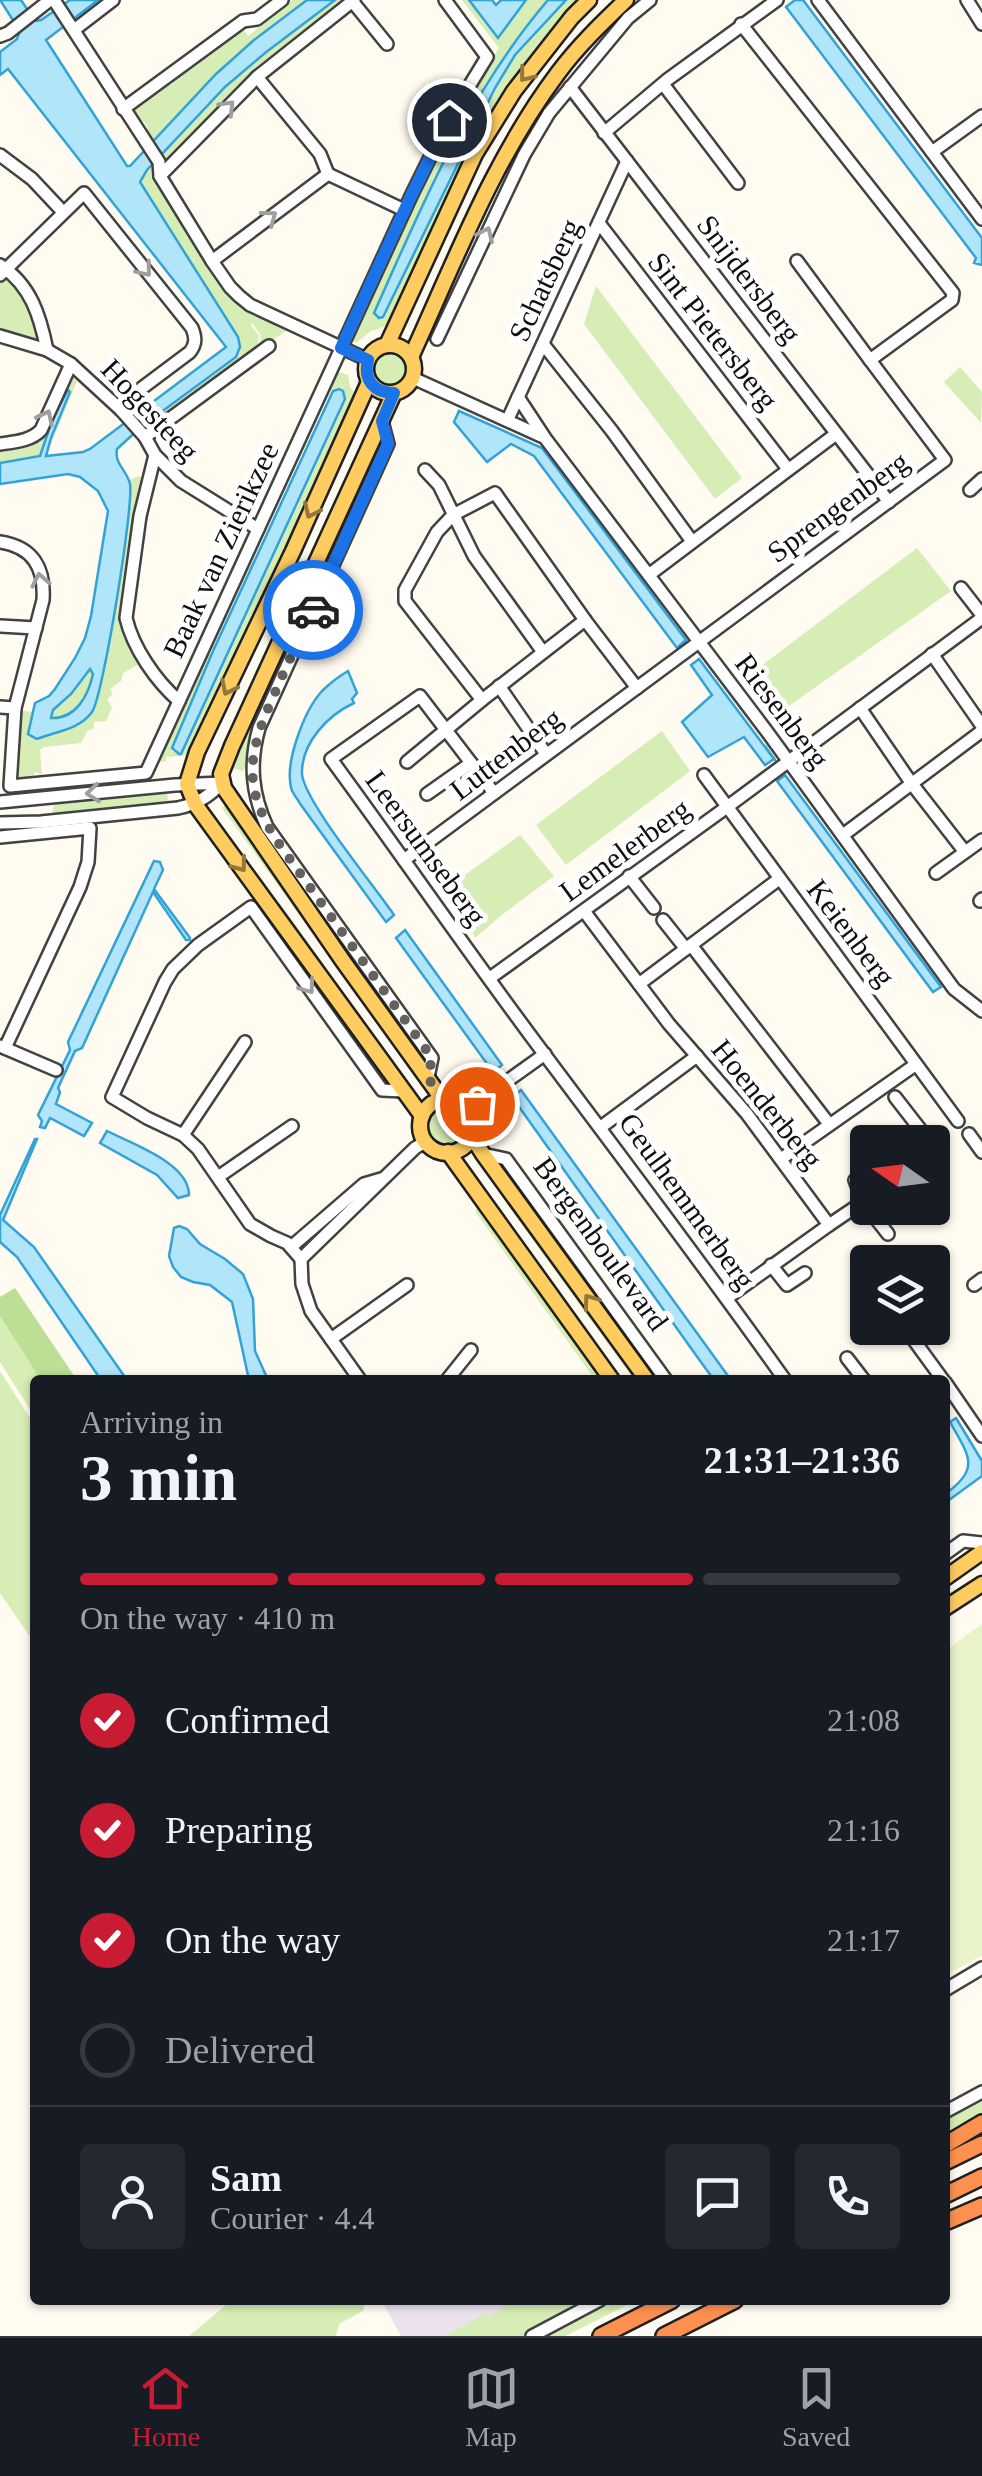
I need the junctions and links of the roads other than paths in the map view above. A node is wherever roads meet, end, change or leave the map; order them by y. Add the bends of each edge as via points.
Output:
1 (113, 0) edge
2 (282, 0) edge
3 (445, 0) edge
4 (589, 0) edge
5 (626, 0) edge
6 (650, 0) edge
7 (778, 0) edge
8 (818, 0) edge
9 (353, 1) edge
10 (973, 4) edge
11 (61, 12) edge
12 (0, 20) edge
13 (742, 24) junction
14 (982, 24) edge
15 (8, 32) edge
16 (387, 44) dead end
17 (257, 77) junction
18 (663, 84) junction
19 (570, 87) junction
20 (123, 109) junction
21 (982, 116) edge
22 (604, 132) junction
23 (932, 152) junction
24 (0, 156) edge
25 (628, 161) junction
26 (328, 174) junction
27 (160, 176) junction
28 (738, 182) dead end
29 (404, 210) junction
30 (63, 212) junction
31 (982, 218) edge
32 (599, 223) junction
33 (212, 261) junction
34 (796, 261) dead end
35 (2, 270) edge
36 (444, 322) junction
37 (425, 328) junction
38 (0, 336) edge
39 (437, 339) dead end
40 (544, 344) junction
41 (387, 345) junction
42 (270, 346) dead end
43 (341, 348) junction
44 (47, 350) junction
45 (411, 357) junction
46 (368, 360) junction
47 (870, 360) junction
48 (71, 364) junction
49 (413, 378) junction
50 (369, 382) junction
51 (394, 393) junction
52 (518, 397) junction
53 (124, 414) junction
54 (508, 419) junction
55 (382, 421) junction
56 (142, 434) junction
57 (836, 434) junction
58 (545, 438) junction
59 (0, 444) edge
60 (154, 454) junction
61 (788, 469) junction
62 (425, 470) dead end
63 (982, 479) edge
64 (970, 490) dead end
65 (888, 502) junction
66 (454, 515) junction
67 (258, 529) junction
68 (691, 540) junction
69 (0, 542) edge
70 (650, 574) junction
71 (961, 588) dead end
72 (982, 616) edge
73 (585, 620) junction
74 (0, 626) edge
75 (36, 628) junction
76 (699, 640) junction
77 (543, 652) junction
78 (932, 654) junction
79 (499, 686) junction
80 (637, 688) junction
81 (482, 700) junction
82 (180, 702) junction
83 (0, 707) edge
84 (16, 708) junction
85 (860, 708) junction
86 (982, 728) edge
87 (446, 730) junction
88 (546, 754) junction
89 (788, 761) junction
90 (407, 762) dead end
91 (471, 763) junction
92 (704, 775) dead end
93 (187, 784) junction
94 (222, 784) junction
95 (912, 784) junction
96 (494, 793) junction
97 (427, 794) dead end
98 (47, 798) junction
99 (0, 802) edge
100 (195, 804) junction
101 (728, 807) junction
102 (41, 822) junction
103 (0, 823) edge
104 (843, 834) junction
105 (0, 837) edge
106 (982, 840) edge
107 (965, 852) junction
108 (404, 860) junction
109 (936, 872) dead end
110 (630, 876) junction
111 (779, 879) junction
112 (654, 908) dead end
113 (584, 911) junction
114 (663, 920) dead end
115 (688, 948) junction
116 (490, 978) junction
117 (639, 984) junction
118 (982, 1010) edge
119 (245, 1042) dead end
120 (2, 1047) edge
121 (545, 1054) junction
122 (698, 1056) junction
123 (915, 1065) junction
124 (56, 1070) dead end
125 (428, 1078) junction
126 (403, 1091) junction
127 (894, 1097) dead end
128 (443, 1100) junction
129 (468, 1109) junction
130 (422, 1116) junction
131 (958, 1121) dead end
132 (830, 1124) junction
133 (916, 1125) edge
134 (292, 1126) dead end
135 (601, 1126) junction
136 (968, 1134) dead end
137 (472, 1135) junction
138 (183, 1136) junction
139 (420, 1145) junction
140 (448, 1152) junction
141 (982, 1152) edge
142 (483, 1154) junction
143 (780, 1159) junction
144 (218, 1177) junction
145 (384, 1178) junction
146 (850, 1211) edge
147 (829, 1225) junction
148 (881, 1225) edge
149 (888, 1234) dead end
150 (290, 1247) junction
151 (301, 1258) junction
152 (772, 1266) junction
153 (805, 1273) dead end
154 (407, 1285) dead end
155 (727, 1298) junction
156 (331, 1339) junction
157 (917, 1345) edge
158 (471, 1350) dead end
159 (847, 1358) dead end
160 (356, 1375) edge
161 (451, 1375) edge
162 (608, 1375) edge
163 (643, 1375) edge
164 (662, 1375) edge
165 (781, 1375) edge
166 (860, 1375) edge
167 (938, 1375) edge
168 (950, 1391) edge
169 (978, 1420) edge
170 (982, 1436) edge
171 (982, 1543) edge
172 (950, 1550) edge
173 (982, 1552) edge
174 (950, 1574) edge
175 (982, 1584) edge
176 (950, 1605) edge
177 (982, 1968) edge
178 (950, 1987) edge
179 (982, 2092) edge
180 (950, 2109) edge
181 (982, 2124) edge
182 (950, 2142) edge
183 (982, 2144) edge
184 (950, 2160) edge
185 (982, 2176) edge
186 (950, 2192) edge
187 (982, 2206) edge
188 (950, 2220) edge
189 (591, 2305) edge
190 (652, 2305) edge
191 (662, 2305) edge
192 (726, 2305) edge
193 (618, 2327) junction
194 (532, 2336) edge
195 (601, 2336) edge
196 (664, 2336) edge

1 - 11 street
2 - 20 street
3 - 29 street, Baak van Zierikzee via 487,57
4 -> 41 main road via 514,91 475,154
5 - 37 main road via 558,73 536,107 487,191
6 - 19 street
7 - 13 street
8 - 23 street
9 - 16 street
9 - 17 street
10 - 14 street
11 - 15 street via 30,15
11 - 20 street
12 - 15 street
13 - 18 street
13 - 47 street via 953,293
17 - 26 street via 320,154
27 -> 17 street
18 - 22 street
18 - 28 street
19 - 22 street, Snijdersberg
36 -> 19 street via 524,155
20 - 27 street via 158,162
21 - 23 street
22 - 25 street, Snijdersberg
23 - 31 street
24 - 30 street
25 - 32 street, Schatsberg
25 - 57 street, Snijdersberg
26 - 29 street
33 -> 26 street
27 - 33 street
29 - 43 street, Baak van Zierikzee
30 - 35 street
30 -> 53 street via 84,194 192,328 194,347 142,388
32 - 40 street, Schatsberg
32 - 61 street, Sint Pietersberg
33 - 43 street via 250,305 291,330
34 - 47 street
35 - 44 street via 24,285
36 - 37 street
36 - 39 street
37 - 45 main road
38 - 44 street, Hogesteeg
40 - 52 street, Schatsberg
40 - 68 street
41 - 45 main road
41 - 46 main road
42 - 56 street
43 - 46 street
43 - 67 street, Baak van Zierikzee
44 - 48 street, Hogesteeg
45 - 49 main road
46 - 50 main road
47 - 65 street, Sprengenberg via 945,460
48 - 53 street, Hogesteeg
59 -> 48 street via 41,430
49 - 51 main road
49 - 54 street, Riesenberg
50 - 51 main road
50 -> 93 main road
51 - 55 main road
52 - 54 street, Schatsberg
52 - 58 street, Riesenberg
53 - 56 street, Hogesteeg
54 - 58 street, Riesenberg
55 - 94 main road via 232,746
55 - 125 street via 388,444 259,728 254,792 267,827 432,1058
56 - 60 street, Hogesteeg
57 - 61 street
57 - 65 street, Snijdersberg
58 - 70 street, Riesenberg
60 - 67 street, Hogesteeg via 189,487
60 - 82 street via 126,618 138,649
61 - 68 street
62 - 66 street
63 - 64 street
65 - 76 street, Sprengenberg
66 - 73 street via 495,493
66 - 77 street via 474,556
66 - 81 street via 437,532 405,601
67 - 82 street, Baak van Zierikzee
68 - 70 street
75 -> 69 street via 43,600 40,570 24,550
70 - 76 street, Riesenberg
71 - 72 street
72 - 78 street, Lemelerberg
73 - 77 street
73 - 80 street
74 - 75 street
75 - 84 street
76 - 80 street, Sprengenberg
76 - 89 street, Riesenberg
77 - 79 street
78 - 85 street, Lemelerberg
78 - 86 street
79 - 81 street
79 - 88 street
80 - 88 street, Luttenberg
81 - 87 street
82 - 84 street, Baak van Zierikzee via 146,773 10,786
83 - 84 street
85 - 89 street, Lemelerberg
85 - 95 street
86 - 95 street
87 - 90 street
87 - 91 street
87 - 108 street, Leersumseberg via 420,696 331,759
88 - 96 street, Luttenberg
89 - 101 street, Lemelerberg
89 - 104 street, Riesenberg
91 - 96 street
91 - 97 street
92 - 101 street, Keienberg
93 - 94 street
93 -> 98 street
93 - 100 main road
94 - 100 street
94 - 125 main road
95 - 104 street
95 - 107 street
96 - 108 street, Luttenberg
98 - 99 street
98 - 102 street via 50,810
100 - 102 street
100 -> 126 main road
101 - 110 street, Lemelerberg
101 - 111 street, Keienberg
102 - 103 street
104 - 118 street, Riesenberg via 954,988
105 - 120 street via 90,828 80,887
106 - 107 street
107 - 109 street
108 - 116 street, Leersumseberg
110 - 112 street
110 - 113 street, Lemelerberg
111 - 115 street
111 - 123 street, Keienberg
113 - 116 street, Lemelerberg
113 - 117 street, Hoenderberg
114 - 115 street
115 - 117 street
115 - 132 street
116 - 121 street, Leersumseberg
117 - 122 street, Hoenderberg
119 - 138 street
120 - 124 street
121 - 129 street
121 - 135 street, Geulhemmerberg
122 - 135 street
122 - 143 street, Hoenderberg
123 - 131 street, Keienberg
123 - 132 street
125 - 128 main road
126 - 130 main road
138 -> 126 street via 112,1097 173,969 251,908 382,1090
127 - 133 street
128 - 129 main road
128 - 130 main road
129 - 137 main road
130 - 139 main road
132 - 143 street
134 - 144 street
135 - 155 street, Geulhemmerberg
136 - 141 street
137 - 140 main road
137 - 142 main road, Bergenboulevard
138 - 144 street
139 - 140 main road
139 - 145 street
140 - 162 main road
163 -> 142 main road, Bergenboulevard
142 - 164 street, Bergenboulevard via 506,1159
143 - 147 street, Hoenderberg
144 - 150 street via 250,1224
145 - 150 street via 364,1184
145 - 151 street
146 - 147 street
147 - 152 street
148 - 149 street
150 - 151 street
151 - 156 street via 311,1311
152 - 153 street via 788,1285
152 - 155 street
154 - 156 street
155 - 165 street, Geulhemmerberg
156 - 160 street
157 - 167 street
158 - 161 street
159 - 166 street
168 - 169 street
169 - 170 street
171 - 172 street via 963,1541
173 - 174 main road
175 - 176 main road
177 - 178 street
179 - 180 street
181 - 182 highway
183 - 184 highway
185 - 186 highway
187 - 188 highway
189 - 194 street
190 - 193 highway
191 - 193 highway
192 - 196 highway
193 - 195 highway

